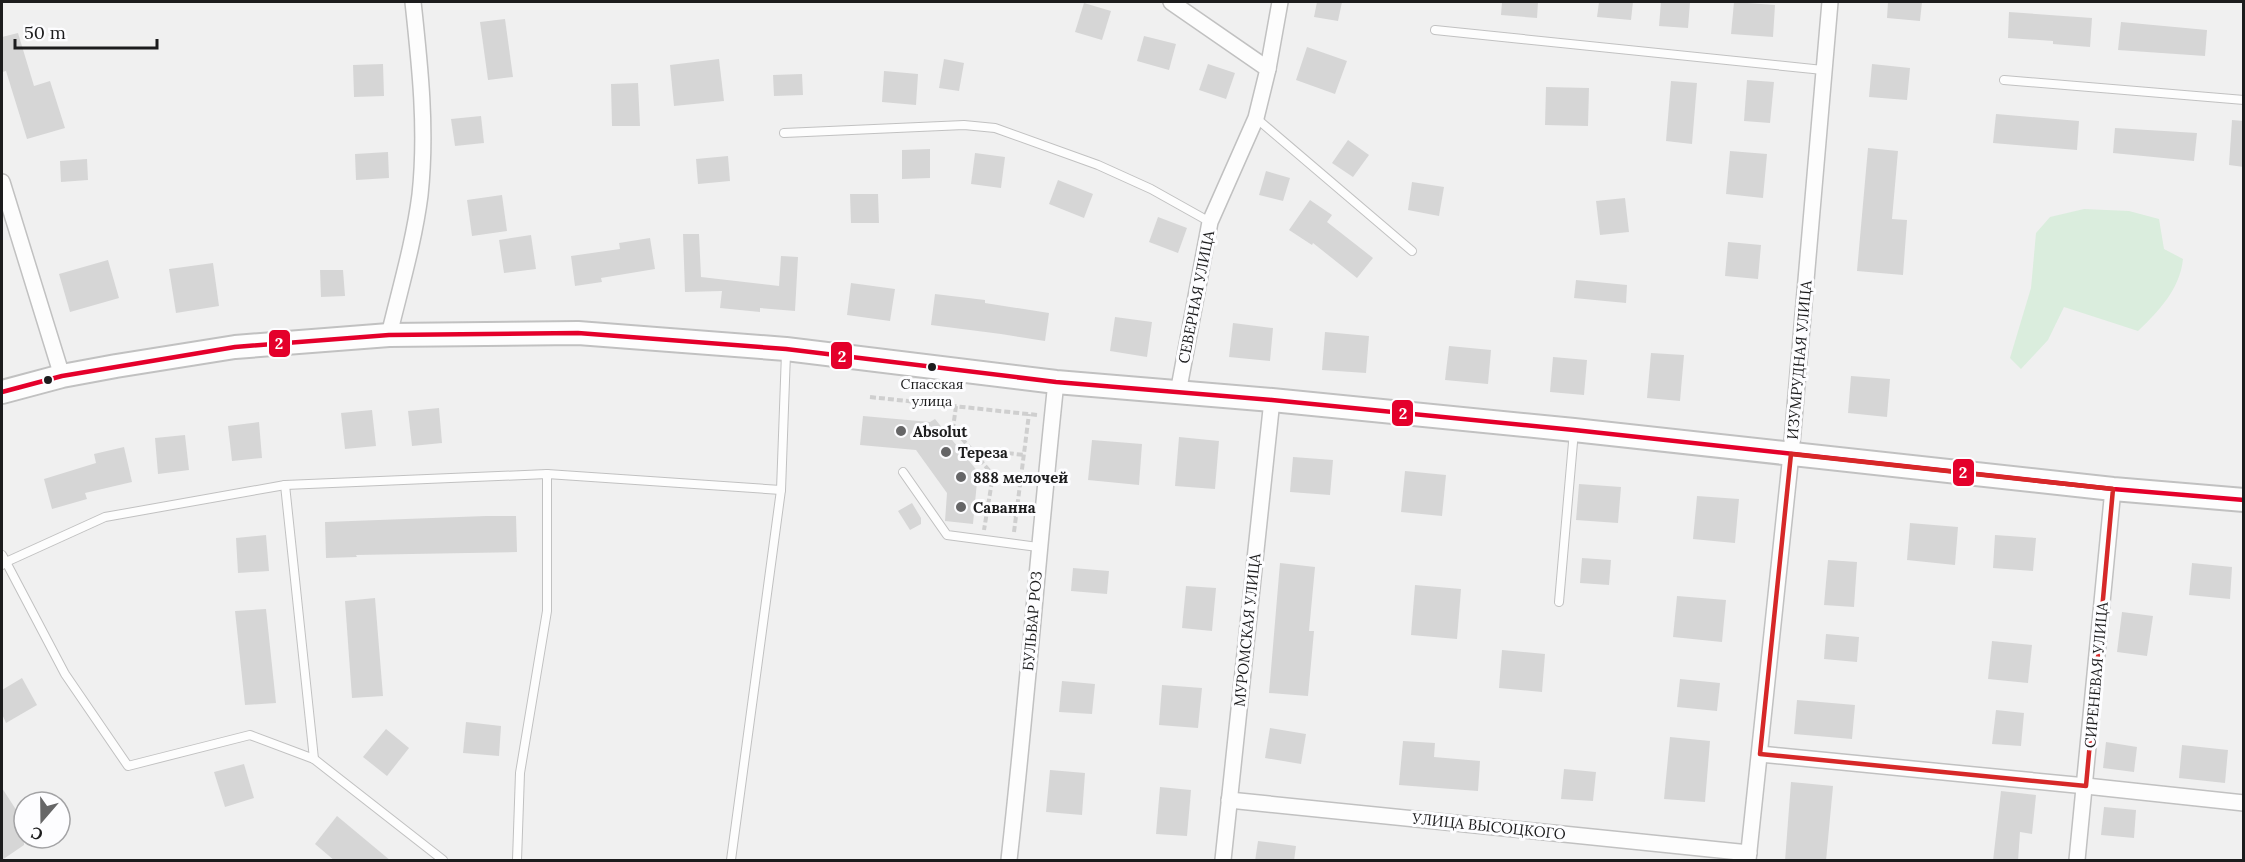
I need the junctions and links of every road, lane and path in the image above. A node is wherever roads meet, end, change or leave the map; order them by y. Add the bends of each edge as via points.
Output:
1 (413, 2) edge
2 (1171, 2) edge
3 (1280, 2) edge
4 (1830, 2) edge
5 (1435, 30) dead end
6 (1268, 69) junction
7 (1823, 70) junction
8 (2004, 80) dead end
9 (2244, 100) edge
10 (1256, 118) junction
11 (784, 133) dead end
12 (2, 182) edge
13 (1210, 222) junction
14 (1412, 250) dead end
15 (389, 334) junction
16 (786, 349) junction
17 (62, 376) junction
18 (1056, 382) junction
19 (2, 392) edge
20 (1178, 393) junction
21 (870, 397) dead end
22 (1272, 400) junction
23 (956, 406) junction
24 (1029, 414) junction
25 (1052, 416) junction
26 (1574, 430) junction
27 (972, 449) junction
28 (1791, 454) junction
29 (1024, 455) junction
30 (903, 472) dead end
31 (547, 474) junction
32 (993, 479) junction
33 (1020, 481) junction
34 (285, 485) junction
35 (2113, 489) junction
36 (781, 490) junction
37 (2244, 500) edge
38 (987, 511) junction
39 (1016, 515) junction
40 (983, 539) junction
41 (1012, 543) junction
42 (1038, 547) junction
43 (3, 561) edge
44 (1559, 602) dead end
45 (1760, 754) junction
46 (314, 759) junction
47 (2086, 786) junction
48 (1229, 800) junction
49 (2244, 803) edge
50 (1749, 857) edge
51 (443, 861) edge
52 (518, 861) edge
53 (730, 861) edge
54 (1009, 861) edge
55 (1223, 861) edge
56 (2078, 861) edge

1 - 15 street via 422,83 423,157 420,197
2 - 6 street
3 - 6 street, СЕВЕРНАЯ УЛИЦА
4 - 7 street, ИЗУМРУДНАЯ УЛИЦА
5 - 7 lane
6 - 10 street, СЕВЕРНАЯ УЛИЦА
7 - 28 street, ИЗУМРУДНАЯ УЛИЦА
8 - 9 lane
10 - 13 street, СЕВЕРНАЯ УЛИЦА
10 - 14 lane
11 - 13 lane via 964,125 995,128 1098,165
12 - 17 street
13 - 20 street, СЕВЕРНАЯ УЛИЦА
15 - 16 street via 578,333
15 - 17 street via 235,347
16 - 18 street
16 - 36 lane
17 - 19 street
18 - 20 street
18 - 25 street, БУЛЬВАР РОЗ
20 - 22 street
21 - 23 path
22 - 26 street
22 - 48 street, МУРОМСКАЯ УЛИЦА
23 - 24 path
23 - 27 path via 953,428
24 - 25 path
24 - 29 path
25 - 42 street, БУЛЬВАР РОЗ
26 - 28 street
26 - 44 lane
27 - 29 path
27 - 32 path
28 - 35 street
28 - 45 street, ИЗУМРУДНАЯ УЛИЦА
29 - 33 path
30 - 40 lane via 947,535
31 - 34 lane
31 - 36 lane
31 - 52 lane via 547,611 520,773
32 - 33 path
32 - 38 path
33 - 39 path
34 - 43 lane via 105,517
34 - 46 lane
35 - 37 street
35 - 47 street, СИРЕНЕВАЯ УЛИЦА
36 - 53 lane
38 - 39 path
38 - 40 path
39 - 41 path
40 - 41 lane
41 - 42 lane
42 - 54 street, БУЛЬВАР РОЗ
43 - 46 lane via 66,675 128,766 250,735
45 - 47 street
45 - 50 street, ИЗУМРУДНАЯ УЛИЦА
46 - 51 lane
47 - 49 street
47 - 56 street, СИРЕНЕВАЯ УЛИЦА
48 - 50 street, УЛИЦА ВЫСОЦКОГО
48 - 55 street, МУРОМСКАЯ УЛИЦА

